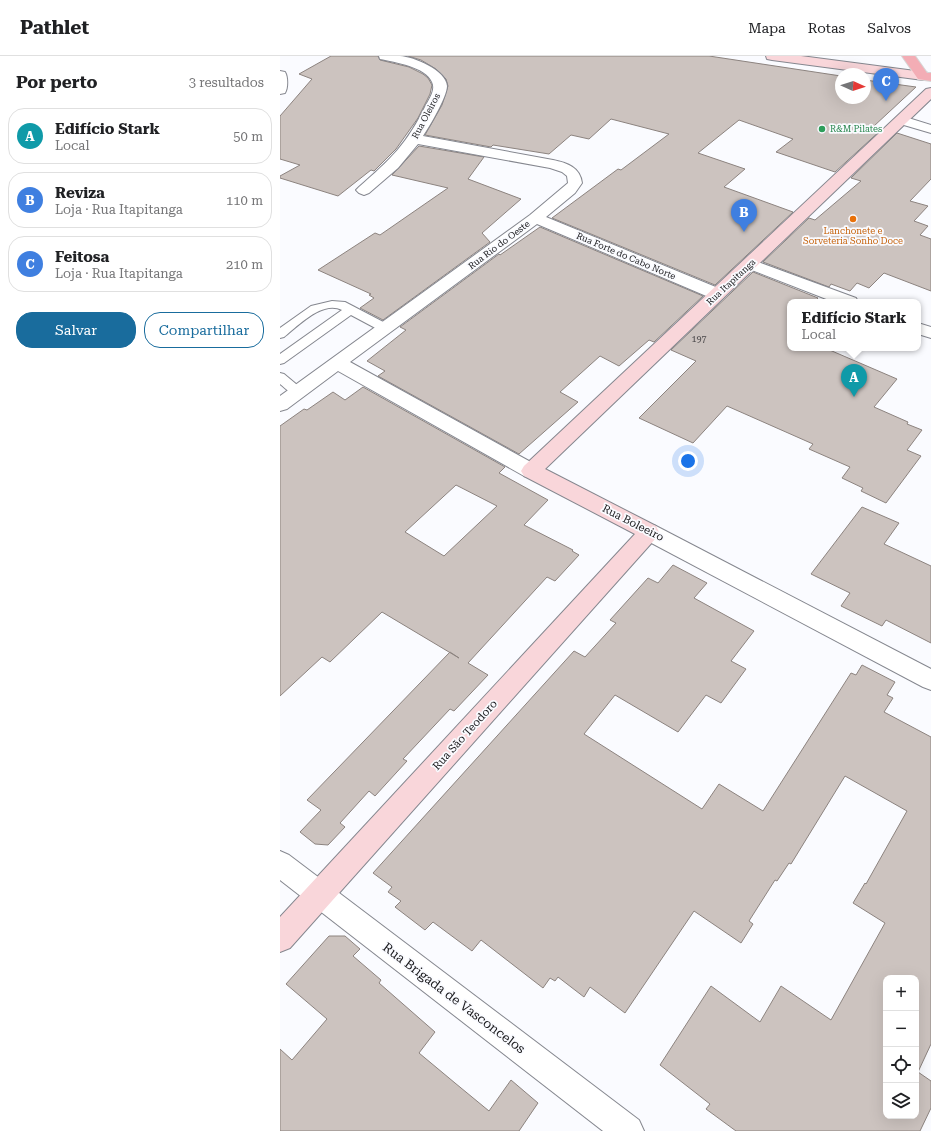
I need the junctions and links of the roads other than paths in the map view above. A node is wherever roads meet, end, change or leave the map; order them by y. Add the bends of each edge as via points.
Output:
1 (385, 56) edge
2 (772, 56) edge
3 (908, 56) edge
4 (404, 58) edge
5 (280, 74) edge
6 (927, 77) edge
7 (280, 90) edge
8 (931, 92) edge
9 (902, 120) junction
10 (931, 130) edge
11 (414, 139) junction
12 (364, 190) dead end
13 (535, 218) junction
14 (750, 264) junction
15 (717, 294) junction
16 (842, 299) edge
17 (350, 310) junction
18 (385, 328) junction
19 (280, 334) edge
20 (280, 360) edge
21 (338, 363) junction
22 (280, 377) edge
23 (298, 392) junction
24 (280, 405) edge
25 (531, 471) junction
26 (649, 532) junction
27 (931, 680) edge
28 (280, 864) edge
29 (319, 895) junction
30 (280, 938) edge
31 (628, 1131) edge

1 - 4 street, Rua Oleiros
2 - 6 main road
3 - 6 main road
4 - 11 street, Rua Oleiros via 428,71 438,80 440,90
5 - 7 street
8 - 9 main road, Rua Itapitanga
9 - 10 street
9 - 14 main road, Rua Itapitanga
11 - 12 street, Rua Oleiros via 395,162
11 - 13 street, Rua Rio do Oeste via 533,160 560,167 574,174 576,183 570,190
13 - 15 street, Rua Forte do Cabo Norte
13 - 18 street, Rua Rio do Oeste
14 - 15 main road, Rua Itapitanga
14 - 16 street
15 - 25 main road, Rua Itapitanga
17 - 18 lane
17 - 19 lane via 333,304 316,308
17 - 20 lane
18 - 21 street, Rua Rio do Oeste
21 - 23 street, Rua Rio do Oeste
21 - 25 street, Rua Boleeiro
22 - 23 lane
23 - 24 street, Rua Rio do Oeste
25 - 26 main road, Rua Boleeiro
26 - 27 street, Rua Boleeiro
26 - 29 main road, Rua São Teodoro
28 - 29 street, Rua Brigada de Vasconcelos
29 - 30 main road, Rua São Teodoro
29 - 31 street, Rua Brigada de Vasconcelos

